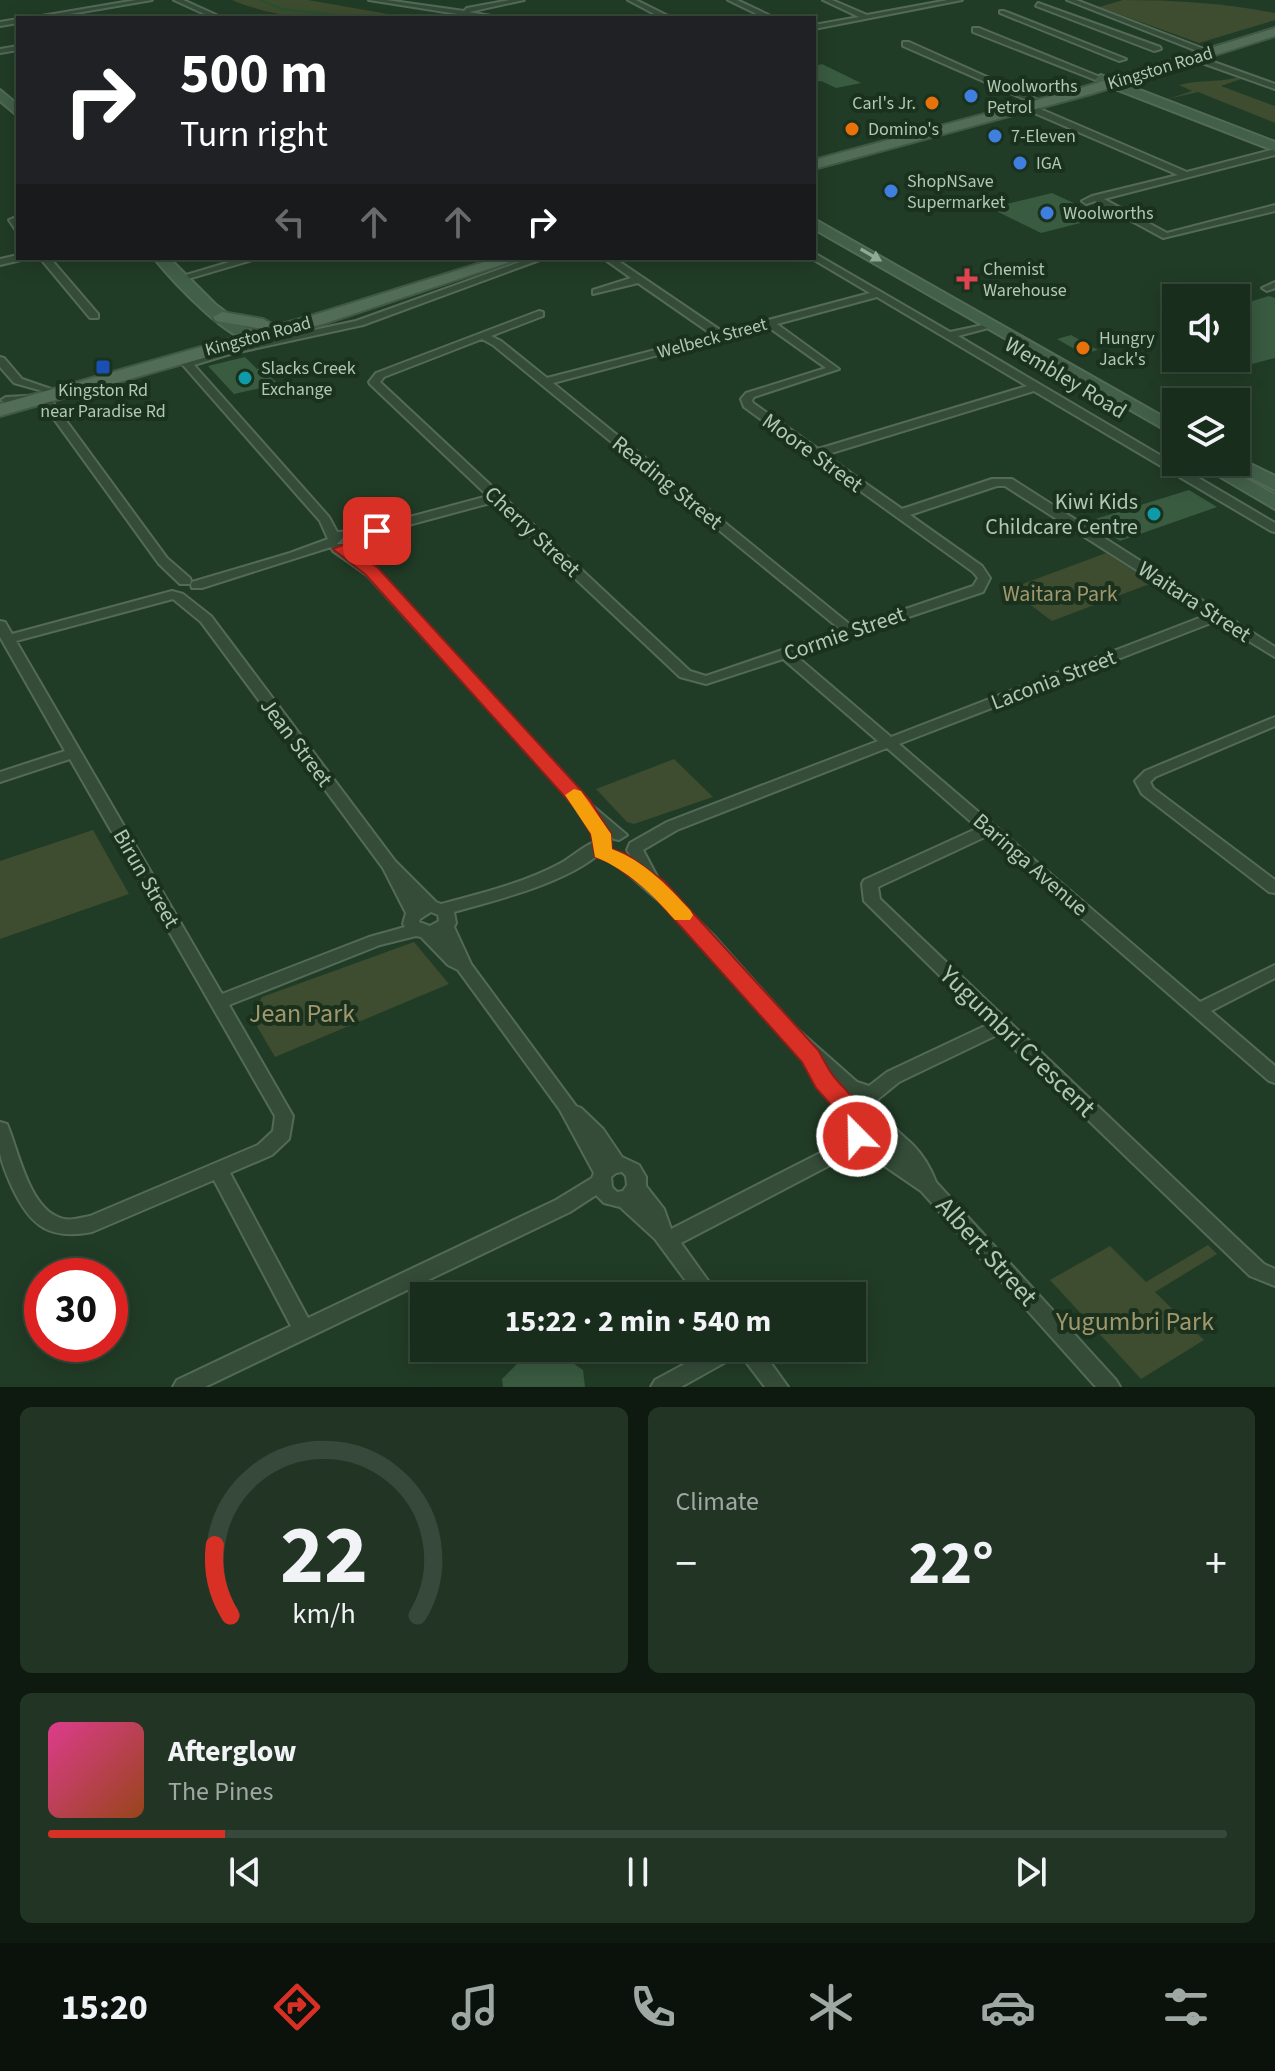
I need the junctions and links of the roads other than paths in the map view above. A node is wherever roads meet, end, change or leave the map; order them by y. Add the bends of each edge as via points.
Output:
1 (149, 0) edge
2 (177, 0) edge
3 (372, 0) edge
4 (521, 0) edge
5 (631, 0) edge
6 (731, 0) edge
7 (826, 0) edge
8 (921, 0) edge
9 (959, 0) edge
10 (1070, 0) edge
11 (389, 1) edge
12 (1098, 2) dead end
13 (933, 5) junction
14 (1038, 5) dead end
15 (1086, 5) junction
16 (459, 12) junction
17 (1002, 12) dead end
18 (47, 16) edge
19 (214, 16) edge
20 (485, 16) edge
21 (664, 16) edge
22 (767, 16) edge
23 (867, 17) junction
24 (1090, 24) junction
25 (816, 27) edge
26 (976, 30) dead end
27 (1052, 32) junction
28 (1271, 34) edge
29 (906, 44) dead end
30 (1157, 49) dead end
31 (1197, 53) junction
32 (1122, 59) dead end
33 (1107, 81) junction
34 (1275, 87) edge
35 (0, 94) edge
36 (1031, 103) junction
37 (16, 110) edge
38 (1275, 150) edge
39 (816, 157) edge
40 (816, 164) edge
41 (1186, 175) junction
42 (1275, 208) edge
43 (816, 224) edge
44 (816, 239) edge
45 (816, 257) edge
46 (47, 260) edge
47 (163, 260) edge
48 (247, 260) edge
49 (475, 260) edge
50 (509, 260) edge
51 (533, 260) edge
52 (611, 260) edge
53 (181, 278) junction
54 (640, 279) junction
55 (596, 292) dead end
56 (878, 294) junction
57 (408, 298) junction
58 (539, 314) dead end
59 (94, 316) dead end
60 (769, 323) junction
61 (229, 328) junction
62 (984, 329) junction
63 (483, 336) junction
64 (722, 336) junction
65 (952, 338) junction
66 (0, 360) edge
67 (18, 381) junction
68 (546, 382) junction
69 (1035, 387) junction
70 (47, 399) junction
71 (7, 404) edge
72 (1162, 424) edge
73 (1162, 437) edge
74 (815, 454) junction
75 (1250, 470) edge
76 (1228, 476) edge
77 (1275, 484) edge
78 (498, 497) junction
79 (1275, 503) edge
80 (899, 514) junction
81 (325, 520) junction
82 (1275, 528) edge
83 (356, 539) junction
84 (335, 544) junction
85 (372, 572) junction
86 (984, 578) joint
87 (182, 589) junction
88 (1217, 616) junction
89 (850, 631) junction
90 (4, 632) edge
91 (785, 653) junction
92 (1275, 653) edge
93 (697, 679) joint
94 (1275, 721) edge
95 (890, 742) junction
96 (74, 753) junction
97 (0, 777) edge
98 (583, 805) junction
99 (990, 828) junction
100 (630, 842) junction
101 (608, 851) junction
102 (1273, 885) edge
103 (656, 886) junction
104 (429, 920) junction
105 (1275, 971) edge
106 (219, 1002) junction
107 (1198, 1010) junction
108 (1002, 1025) junction
109 (1275, 1076) edge
110 (856, 1093) junction
111 (0, 1129) edge
112 (872, 1142) junction
113 (219, 1171) junction
114 (615, 1184) junction
115 (665, 1236) junction
116 (1275, 1278) edge
117 (699, 1282) edge
118 (304, 1330) junction
119 (708, 1362) edge
120 (758, 1362) edge
121 (184, 1387) edge
122 (662, 1387) edge
123 (777, 1387) edge
124 (1109, 1387) edge

1 - 18 street
2 - 19 street
3 - 11 street
4 - 16 street
5 - 21 street
6 - 22 street
7 - 23 street
8 - 13 street
9 - 13 street
10 - 15 street
11 - 16 street
12 - 15 street
13 - 23 street
14 - 24 street
15 - 31 street
16 - 20 street
17 - 27 street
23 - 25 street
24 - 27 street
24 - 30 street
26 - 33 street
27 - 32 street
28 - 31 main road, Kingston Road
28 - 31 main road, Kingston Road
29 - 36 street
31 - 33 main road, Kingston Road
31 - 34 street
33 - 36 main road, Kingston Road
33 - 38 main road
35 - 37 main road
36 - 39 main road, Kingston Road
36 - 40 main road, Kingston Road
36 - 41 street
38 - 41 street
41 - 42 street via 1091,200 1166,236
43 -> 62 main road, Wembley Road
44 - 62 main road, Wembley Road
45 - 56 street, Wembley Road
46 - 59 street
47 - 53 main road
48 - 53 street
49 - 61 main road, Kingston Road
50 - 57 main road, Kingston Road
51 - 57 street
52 - 54 street
53 - 61 main road
54 - 55 street
54 - 64 street
56 - 60 street, Welbeck Street
56 - 65 street, Wembley Road
57 - 61 main road, Kingston Road
57 - 81 street, Albert Street via 359,323 187,364
58 - 63 street
60 - 64 street, Welbeck Street
60 - 74 street, Moore Street via 834,369 750,395 748,405
61 - 70 main road, Kingston Road
61 - 70 main road, Kingston Road
62 - 65 street, Wembley Road
62 - 72 main road, Wembley Road
62 - 73 main road, Wembley Road
63 - 68 street, Reading Street
63 - 78 street, Cherry Street via 374,379
64 - 68 street, Welbeck Street
65 - 69 street, Wembley Road
66 - 67 street
67 - 70 street
67 - 71 street
68 - 89 street, Reading Street
69 - 74 street
69 - 82 street, Wembley Road
70 - 71 main road, Kingston Road
70 - 87 street, Jean Street
74 - 80 street, Moore Street
75 - 77 main road
76 - 79 main road
78 - 83 street
78 - 93 street, Cherry Street via 685,674
80 - 86 street, Moore Street
80 - 88 street, Waitara Street via 1008,482
81 - 83 street, Albert Street
81 - 84 street, Albert Street
83 - 84 street
83 - 85 street, Albert Street
84 - 85 street, Albert Street
84 - 87 street
85 - 98 street, Albert Street
86 - 89 street, Cormie Street via 978,589
87 - 90 street
87 - 104 street, Jean Street
88 - 92 street, Waitara Street
88 - 95 street, Laconia Street
89 - 91 street, Cormie Street
90 - 96 street, Birun Street
91 - 93 street, Cormie Street
91 - 95 street, Baringa Avenue
94 - 102 street via 1142,781 1147,791
95 - 99 street, Baringa Avenue
95 - 100 street, Laconia Street
96 - 97 street
96 - 106 street, Birun Street
98 - 100 street, Albert Street
98 - 101 street, Albert Street
99 - 107 street, Baringa Avenue
99 - 108 street, Yugumbri Crescent via 870,884 872,901
100 - 101 street
100 - 101 street
100 - 103 street, Albert Street
101 - 103 street, Albert Street
101 - 104 street
103 - 110 street, Albert Street via 810,1056 825,1082
104 - 106 street
104 - 114 street, Jean Street via 454,961 464,966 566,1105
105 - 107 street
106 - 113 street, Birun Street via 284,1116 282,1134 265,1150
107 - 109 street, Baringa Avenue
108 - 110 street
108 - 116 street, Yugumbri Crescent via 1236,1251
110 - 112 street, Albert Street via 856,1120
110 - 112 street, Albert Street via 873,1116
111 - 113 street via 32,1207 58,1229 80,1228
112 - 115 street
112 - 124 street, Albert Street via 928,1186
113 - 118 street
114 - 115 street, Jean Street
114 - 118 street
115 - 117 street, Jean Street
118 - 121 street
119 - 122 street
120 - 123 street

